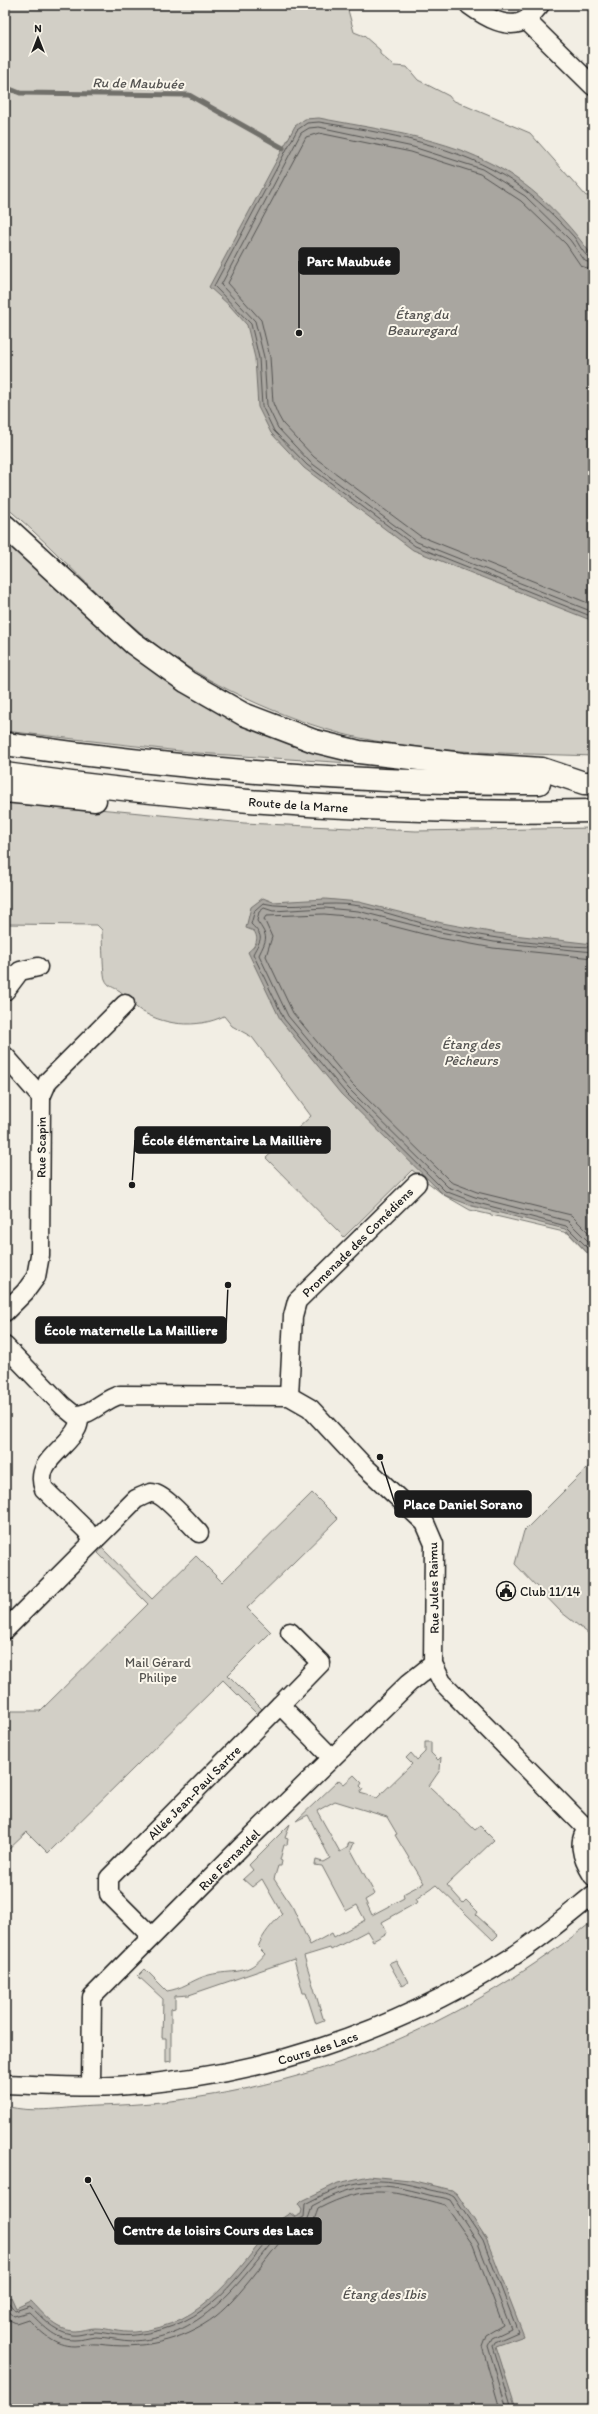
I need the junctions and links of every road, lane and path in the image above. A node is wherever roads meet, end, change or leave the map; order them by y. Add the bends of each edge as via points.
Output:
1 (469, 5) edge
2 (540, 5) edge
3 (526, 20) junction
4 (593, 86) edge
5 (5, 526) edge
6 (5, 744) edge
7 (5, 774) edge
8 (588, 783) edge
9 (5, 791) edge
10 (264, 801) junction
11 (593, 811) edge
12 (38, 967) dead end
13 (5, 991) edge
14 (125, 1004) dead end
15 (5, 1056) edge
16 (41, 1097) junction
17 (417, 1182) dead end
18 (5, 1312) edge
19 (5, 1346) edge
20 (289, 1396) junction
21 (80, 1415) junction
22 (199, 1533) dead end
23 (93, 1542) junction
24 (5, 1630) edge
25 (290, 1632) dead end
26 (433, 1664) junction
27 (280, 1706) junction
28 (332, 1758) junction
29 (590, 1827) edge
30 (593, 1876) edge
31 (593, 1895) edge
32 (151, 1936) junction
33 (5, 2084) edge
34 (91, 2086) junction

1 - 3 street via 497,22 512,23
2 - 3 street
3 - 4 street
5 - 8 highway via 133,643 186,682 243,714 314,741 359,752 442,762 542,769
6 - 8 highway via 124,760 304,775 472,782
7 - 10 highway, Route de la Marne via 118,788
9 - 10 highway via 211,812
10 - 11 highway, Route de la Marne via 469,811
12 - 13 street via 20,971
14 - 16 street, Rue Scapin via 48,1081
15 - 16 street
16 - 18 street, Rue Scapin via 40,1255 36,1277
17 - 20 street, Promenade des Comédiens via 297,1301 292,1316
19 - 21 street via 69,1412
20 - 21 street, Rue Jules Raimu via 120,1395
20 - 26 street, Rue Jules Raimu via 310,1408 364,1465 426,1523 434,1544
21 - 23 street via 77,1428 46,1463 42,1484 44,1489 86,1530
22 - 23 street via 160,1496 152,1493 136,1499
23 - 24 street
25 - 27 street, Allée Jean-Paul Sartre via 321,1663
26 - 28 street, Rue Fernandel via 409,1683
26 - 29 street, Rue Jules Raimu via 442,1682
27 - 28 street
27 - 32 street, Allée Jean-Paul Sartre via 109,1878 109,1894
28 - 32 street, Rue Fernandel
29 - 30 street via 582,1838 582,1856
31 - 34 street, Cours des Lacs via 513,1957 467,1984 420,2009 327,2047 206,2076
32 - 34 street, Rue Fernandel via 92,1997
33 - 34 street, Cours des Lacs

